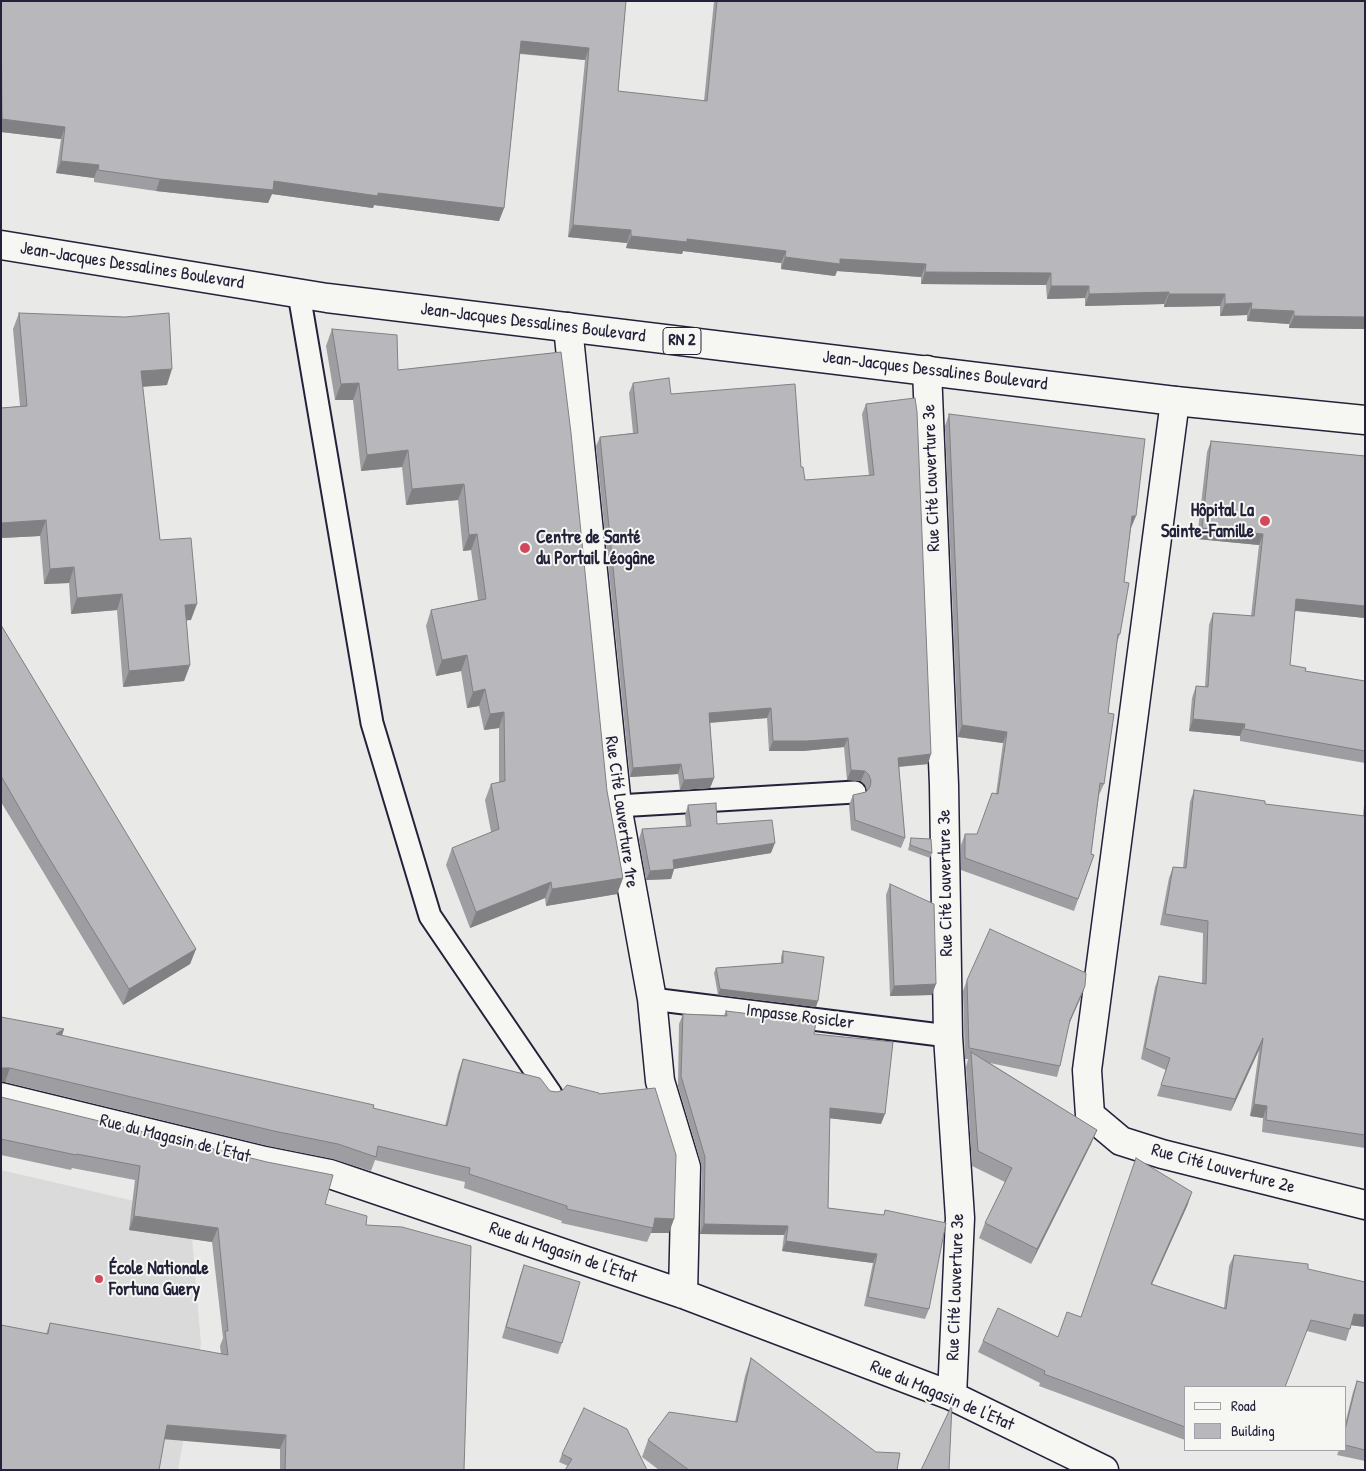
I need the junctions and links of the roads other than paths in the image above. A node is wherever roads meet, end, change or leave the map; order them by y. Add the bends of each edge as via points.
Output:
1 (1, 245) edge
2 (299, 294) junction
3 (568, 327) junction
4 (927, 370) junction
5 (1175, 401) junction
6 (1365, 420) edge
7 (855, 792) edge
8 (617, 806) junction
9 (652, 999) junction
10 (948, 1036) junction
11 (550, 1094) edge
12 (1, 1097) edge
13 (1365, 1205) edge
14 (683, 1294) junction
15 (952, 1396) junction
16 (1104, 1470) edge

1 - 2 street, Jean-Jacques Dessalines Boulevard / RN 2
2 - 3 street, Jean-Jacques Dessalines Boulevard / RN 2
2 - 11 lane via 372,723 430,916
3 - 4 street, Jean-Jacques Dessalines Boulevard / RN 2
3 - 8 street, Rue Cité Louverture 1re
4 - 5 street, Jean-Jacques Dessalines Boulevard / RN 2
4 - 10 street, Rue Cité Louverture 3e via 944,785
5 - 6 street, Jean-Jacques Dessalines Boulevard / RN 2
5 - 13 street, Rue Cité Louverture 2e via 1087,1070 1090,1115 1122,1141
7 - 8 lane
8 - 9 street, Rue Cité Louverture 1re
9 - 10 lane, Impasse Rosicler
9 - 14 street, Rue Cité Louverture 1re via 660,1081 686,1167
10 - 15 street, Rue Cité Louverture 3e via 960,1218
12 - 14 street, Rue du Magasin de l'Etat via 330,1174
14 - 15 street, Rue du Magasin de l'Etat
15 - 16 street, Rue du Magasin de l'Etat

